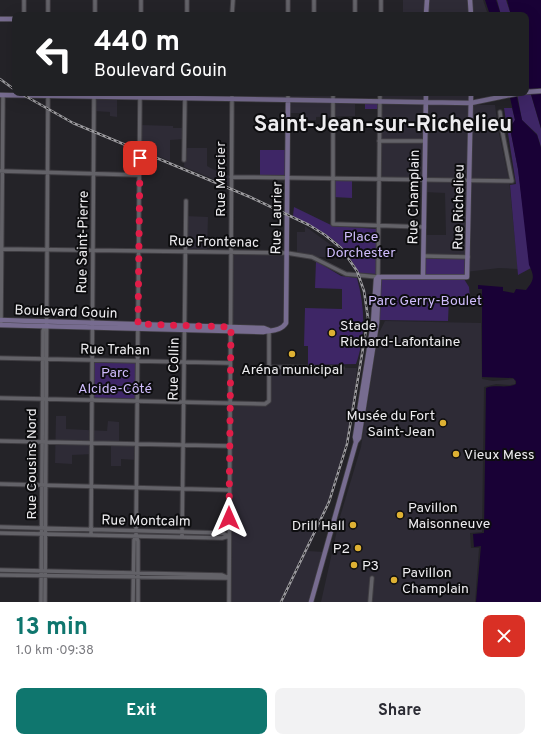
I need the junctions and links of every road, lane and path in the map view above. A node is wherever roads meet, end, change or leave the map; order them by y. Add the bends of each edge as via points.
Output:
1 (24, 0) edge
2 (48, 0) edge
3 (95, 0) edge
4 (141, 0) edge
5 (187, 0) edge
6 (233, 0) edge
7 (288, 0) edge
8 (314, 0) edge
9 (354, 0) edge
10 (381, 0) edge
11 (427, 0) edge
12 (470, 0) edge
13 (24, 12) edge
14 (48, 12) edge
15 (95, 12) edge
16 (141, 12) edge
17 (187, 12) edge
18 (232, 12) edge
19 (288, 12) edge
20 (314, 12) edge
21 (354, 12) edge
22 (381, 12) edge
23 (426, 12) edge
24 (471, 12) edge
25 (0, 19) edge
26 (12, 19) edge
27 (541, 91) edge
28 (529, 92) edge
29 (1, 95) edge
30 (12, 95) edge
31 (48, 96) edge
32 (94, 96) edge
33 (140, 96) edge
34 (185, 96) edge
35 (288, 96) edge
36 (333, 96) edge
37 (380, 96) edge
38 (426, 96) edge
39 (471, 96) edge
40 (507, 96) edge
41 (232, 99) junction
42 (288, 100) junction
43 (333, 101) junction
44 (380, 101) junction
45 (426, 103) junction
46 (471, 103) junction
47 (500, 112) dead end
48 (380, 141) junction
49 (425, 142) junction
50 (184, 160) dead end
51 (1, 171) edge
52 (47, 173) junction
53 (93, 174) junction
54 (139, 175) junction
55 (231, 177) junction
56 (288, 178) junction
57 (333, 178) junction
58 (379, 179) junction
59 (425, 179) junction
60 (470, 180) junction
61 (186, 201) dead end
62 (379, 226) junction
63 (424, 227) junction
64 (1, 249) edge
65 (46, 250) junction
66 (92, 250) junction
67 (139, 251) junction
68 (185, 252) junction
69 (231, 252) junction
70 (287, 253) junction
71 (424, 256) junction
72 (468, 257) junction
73 (378, 277) junction
74 (423, 277) junction
75 (0, 323) edge
76 (45, 324) junction
77 (92, 325) junction
78 (138, 326) junction
79 (184, 328) junction
80 (231, 329) junction
81 (269, 330) junction
82 (0, 358) edge
83 (45, 359) junction
84 (92, 360) junction
85 (138, 361) junction
86 (184, 362) junction
87 (230, 363) junction
88 (269, 367) junction
89 (342, 368) dead end
90 (0, 398) edge
91 (45, 399) junction
92 (91, 400) junction
93 (138, 402) junction
94 (183, 403) junction
95 (230, 404) junction
96 (0, 441) edge
97 (44, 442) junction
98 (91, 443) junction
99 (137, 444) junction
100 (183, 445) junction
101 (230, 446) junction
102 (0, 484) edge
103 (44, 485) junction
104 (91, 486) junction
105 (137, 488) junction
106 (182, 489) junction
107 (229, 490) junction
108 (0, 527) edge
109 (44, 528) junction
110 (91, 529) junction
111 (136, 530) junction
112 (182, 532) junction
113 (0, 533) edge
114 (44, 534) junction
115 (91, 535) junction
116 (136, 536) junction
117 (229, 536) junction
118 (182, 537) junction
119 (0, 570) edge
120 (90, 572) junction
121 (43, 573) junction
122 (0, 575) edge
123 (136, 575) junction
124 (90, 577) junction
125 (229, 578) junction
126 (372, 578) dead end
127 (371, 590) junction
128 (369, 596) dead end
129 (41, 602) edge
130 (45, 602) edge
131 (133, 602) edge
132 (138, 602) edge
133 (229, 602) edge
134 (311, 602) edge
135 (370, 602) edge

1 - 13 street
2 - 14 street
3 - 15 street
4 - 16 street
5 - 17 street
6 - 18 street
7 - 19 street
8 - 20 street
9 - 21 street
10 - 22 street
11 - 23 street
12 - 24 street
25 - 26 street
27 - 28 street
29 - 30 street
29 - 51 street
31 - 52 street, Rue Cousins Nord
32 - 53 street, Rue Saint-Pierre
33 - 54 street
34 - 41 street
34 - 50 street
35 - 42 street, Rue Laurier
36 - 43 street
37 - 44 street
38 - 45 street, Rue Champlain
39 - 46 street, Rue Richelieu
40 - 46 street
41 - 42 street
41 - 55 street, Rue Mercier
42 - 43 street
42 - 56 street, Rue Laurier
43 - 44 street
43 - 57 street
44 - 45 street
44 - 48 street
45 - 46 street
45 - 49 street, Rue Champlain
46 - 60 street, Rue Richelieu
47 - 60 street via 512,181
48 - 49 street
48 - 58 street
49 - 59 street, Rue Champlain
51 - 52 street
51 - 64 street
52 - 53 street
52 - 65 street, Rue Cousins Nord
53 - 54 street
53 - 66 street, Rue Saint-Pierre
54 - 67 street
55 - 56 street
55 - 69 street, Rue Mercier
56 - 57 street
56 - 70 street, Rue Laurier
57 - 58 street
57 - 62 street via 333,224
58 - 59 street
58 - 62 street
59 - 60 street
59 - 63 street, Rue Champlain
60 - 72 street, Rue Richelieu
61 - 68 street, Rue Collin
62 - 63 street
62 - 73 street
63 - 71 street, Rue Champlain
64 - 65 street, Rue Frontenac
64 - 75 street
65 - 66 street, Rue Frontenac
65 - 76 street, Rue Cousins Nord
66 - 67 street, Rue Frontenac
66 - 77 street, Rue Saint-Pierre
67 - 68 street, Rue Frontenac
67 - 78 street
68 - 69 street, Rue Frontenac
68 - 79 street, Rue Collin
69 - 70 street, Rue Frontenac
69 - 80 street, Rue Mercier
70 - 73 street, Rue Frontenac via 312,257 346,274
70 - 81 street, Rue Laurier via 286,323 279,330
71 - 72 street
71 - 74 street, Rue Champlain
72 - 74 street, Rue Richelieu via 467,277
73 - 74 street, Rue Frontenac
73 - 134 street via 356,442
75 - 76 street, Boulevard Gouin
76 - 77 street, Boulevard Gouin
76 - 83 street, Rue Cousins Nord
77 - 78 street, Boulevard Gouin
77 - 84 street, Rue Saint-Pierre
78 - 79 street, Boulevard Gouin
78 - 85 street
79 - 80 street, Boulevard Gouin
79 - 86 street, Rue Collin
80 - 81 street, Boulevard Gouin via 264,332
80 - 87 street, Rue Mercier
81 - 88 street
82 - 83 street, Rue Trahan
83 - 84 street, Rue Trahan
83 - 91 street, Rue Cousins Nord
84 - 85 street, Rue Trahan
84 - 92 street, Rue Saint-Pierre
85 - 86 street, Rue Trahan
85 - 93 street
86 - 87 street, Rue Trahan
86 - 94 street, Rue Collin
87 - 95 street, Rue Mercier
88 - 89 street
88 - 95 street via 269,401 265,404
90 - 91 street
91 - 92 street
91 - 97 street, Rue Cousins Nord
92 - 93 street
92 - 98 street, Rue Saint-Pierre
93 - 94 street
93 - 99 street
94 - 95 street
94 - 100 street, Rue Collin
95 - 101 street, Rue Mercier
96 - 97 street
97 - 98 street
97 - 103 street, Rue Cousins Nord
98 - 99 street
98 - 104 street, Rue Saint-Pierre
99 - 100 street
99 - 105 street
100 - 101 street
100 - 106 street, Rue Collin
101 - 107 street, Rue Mercier
102 - 103 street
103 - 104 street
103 - 109 street, Rue Cousins Nord
104 - 105 street
104 - 110 street, Rue Saint-Pierre
105 - 106 street
105 - 111 street
106 - 107 street
106 - 112 street, Rue Collin
107 - 117 street, Rue Mercier
108 - 109 street, Rue Montcalm
109 - 110 street, Rue Montcalm
109 - 114 street, Rue Cousins Nord
110 - 111 street, Rue Montcalm
110 - 115 street, Rue Saint-Pierre
111 - 112 street, Rue Montcalm
111 - 116 street
112 - 117 street, Rue Montcalm via 222,533
112 - 118 street, Rue Collin
113 - 114 street, Rue Montcalm
114 - 115 street, Rue Montcalm
114 - 121 street, Rue Cousins Nord
115 - 116 street, Rue Montcalm
116 - 118 street, Rue Montcalm
116 - 123 street
117 - 118 street, Rue Montcalm
117 - 125 street, Rue Mercier
119 - 121 street
120 - 121 street
120 - 123 street
120 - 124 street
121 - 122 street
121 - 124 street
121 - 129 street, Rue Cousins Nord
121 - 130 street, Rue Cousins Nord
123 - 124 street
123 - 125 street
123 - 131 street
123 - 132 street
125 - 133 street, Rue Mercier
126 - 127 street
127 - 128 street
127 - 135 street

